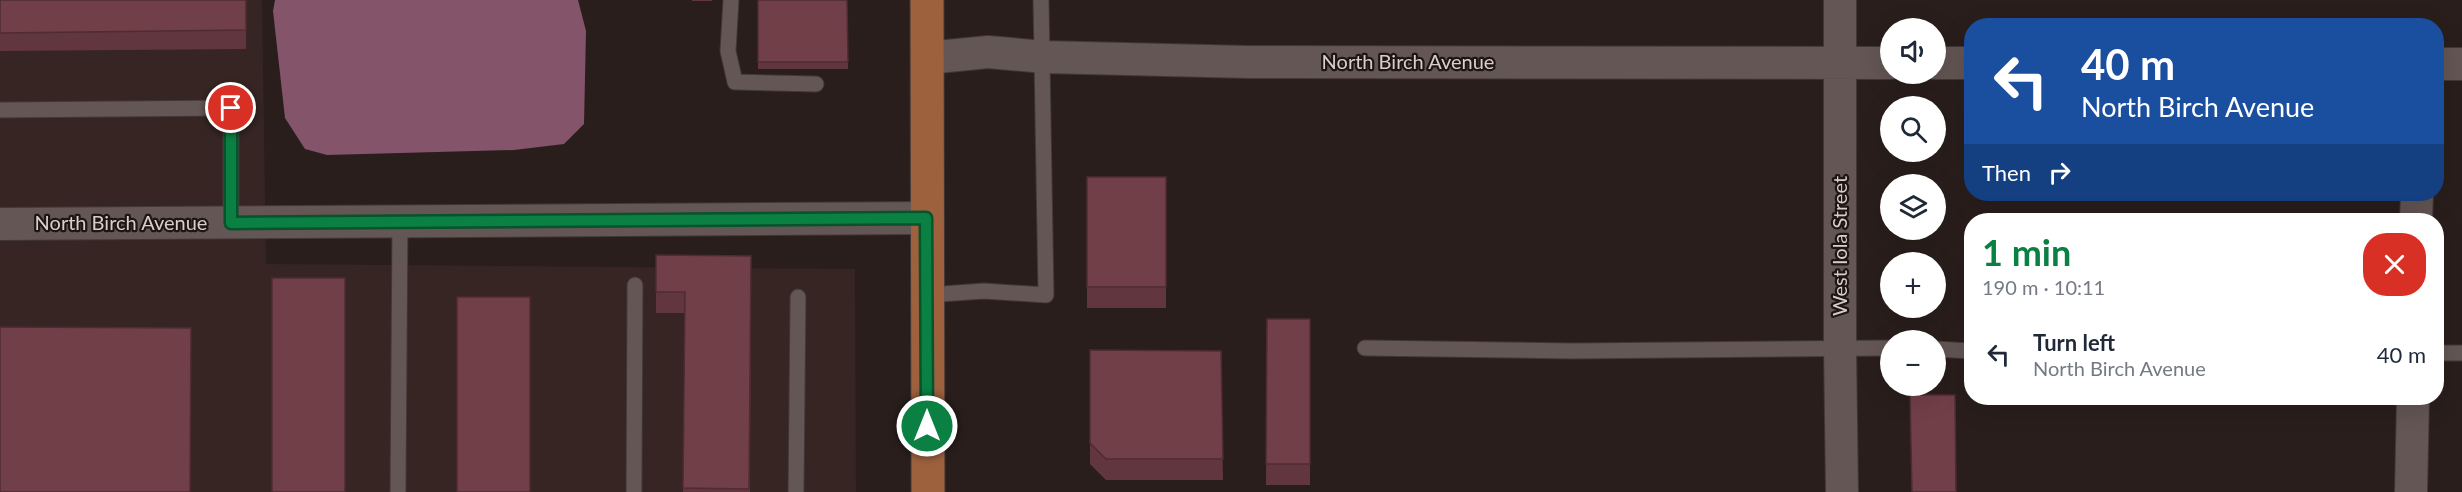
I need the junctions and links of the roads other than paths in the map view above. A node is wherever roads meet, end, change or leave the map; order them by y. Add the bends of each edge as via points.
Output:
1 (731, 0) edge
2 (927, 0) edge
3 (1041, 0) edge
4 (1840, 0) edge
5 (1044, 57) junction
6 (927, 58) junction
7 (1841, 63) junction
8 (1880, 63) edge
9 (1946, 63) edge
10 (1964, 63) edge
11 (2444, 64) edge
12 (2462, 64) edge
13 (816, 84) dead end
14 (0, 110) edge
15 (926, 218) junction
16 (400, 222) junction
17 (231, 223) junction
18 (0, 224) edge
19 (635, 285) dead end
20 (927, 295) junction
21 (798, 297) dead end
22 (1365, 348) dead end
23 (1840, 348) junction
24 (1880, 348) edge
25 (1946, 350) edge
26 (1964, 351) edge
27 (2444, 353) edge
28 (2462, 353) edge
29 (2413, 405) edge
30 (398, 492) edge
31 (634, 492) edge
32 (796, 492) edge
33 (928, 492) edge
34 (1842, 492) edge
35 (2411, 492) edge

1 - 13 lane via 728,51 735,82
2 - 6 main road
3 - 5 lane
4 - 7 street, West Iola Street
5 - 6 street, North Birch Avenue via 988,52
5 - 7 street, North Birch Avenue via 1248,62
5 - 20 lane via 1046,295 984,291
6 - 15 main road
7 - 8 street, North Birch Avenue
7 - 23 street, West Iola Street
9 - 10 street
11 - 12 street
14 - 17 lane via 231,108
15 - 16 street, North Birch Avenue
15 - 20 main road
16 - 17 street, North Birch Avenue
16 - 30 lane
17 - 18 street, North Birch Avenue
19 - 31 lane
20 - 33 main road
21 - 32 lane
22 - 23 lane
23 - 24 lane
23 - 34 street, West Iola Street
25 - 26 lane
27 - 28 lane
29 - 35 street

